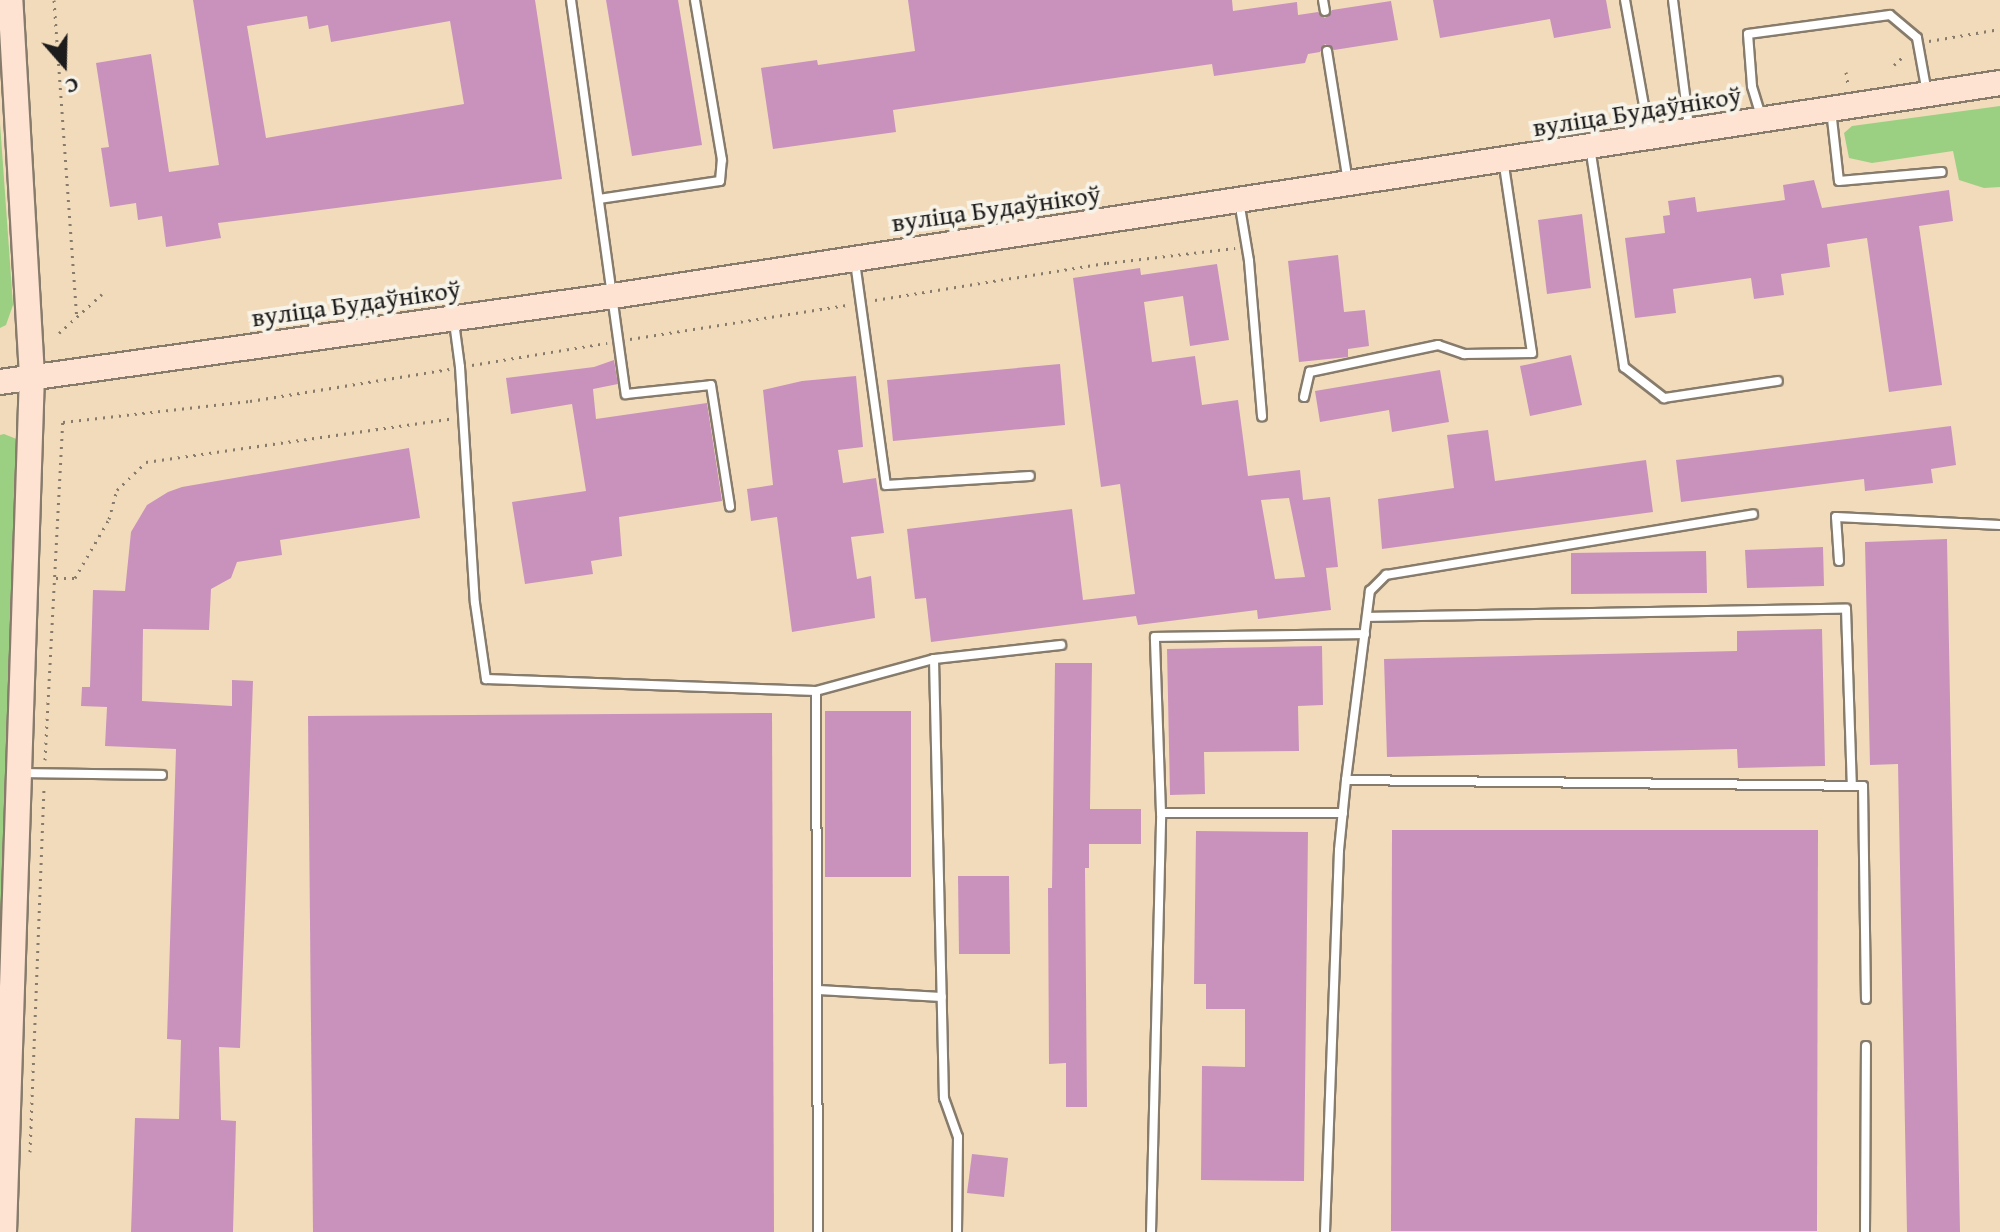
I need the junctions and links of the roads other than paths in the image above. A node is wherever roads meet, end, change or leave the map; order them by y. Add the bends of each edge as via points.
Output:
1 (10, 0) edge
2 (571, 0) edge
3 (695, 0) edge
4 (1323, 0) edge
5 (1625, 0) edge
6 (1673, 0) edge
7 (1325, 11) dead end
8 (1327, 51) dead end
9 (2000, 83) edge
10 (1927, 94) junction
11 (1831, 110) junction
12 (1762, 120) junction
13 (1689, 132) junction
14 (1650, 138) junction
15 (1590, 147) junction
16 (1503, 159) junction
17 (1942, 172) dead end
18 (1348, 183) junction
19 (599, 199) junction
20 (1239, 200) junction
21 (854, 257) junction
22 (613, 296) junction
23 (453, 318) junction
24 (32, 376) junction
25 (1778, 381) dead end
26 (0, 382) edge
27 (1304, 397) dead end
28 (1262, 416) dead end
29 (1030, 476) dead end
30 (730, 507) dead end
31 (1753, 514) dead end
32 (2000, 525) edge
33 (1839, 561) dead end
34 (1367, 617) junction
35 (1365, 634) junction
36 (1061, 645) dead end
37 (934, 659) junction
38 (816, 691) junction
39 (19, 772) junction
40 (162, 775) dead end
41 (1346, 780) junction
42 (1852, 786) junction
43 (1161, 813) junction
44 (1343, 813) junction
45 (5, 988) edge
46 (818, 990) junction
47 (942, 997) junction
48 (1866, 999) dead end
49 (1866, 1046) dead end
50 (4, 1232) edge
51 (818, 1232) edge
52 (957, 1232) edge
53 (1151, 1232) edge
54 (1325, 1232) edge
55 (1865, 1232) edge

1 - 24 main road
2 - 19 lane
3 - 19 lane via 722,160 720,181
4 - 7 lane
5 - 14 lane
6 - 13 lane
8 - 18 lane
9 - 10 main road, вуліца Будаўнікоў
10 - 11 main road, вуліца Будаўнікоў
10 - 12 lane via 1919,42 1890,15 1748,34 1752,86
11 - 12 main road, вуліца Будаўнікоў
11 - 17 lane via 1839,181
12 - 13 main road, вуліца Будаўнікоў
13 - 14 main road, вуліца Будаўнікоў
14 - 15 main road, вуліца Будаўнікоў
15 - 16 main road, вуліца Будаўнікоў
15 - 25 lane via 1624,367 1664,398
16 - 18 main road, вуліца Будаўнікоў
16 - 27 lane via 1532,353 1464,354 1438,345 1310,372
18 - 20 main road, вуліца Будаўнікоў
19 - 22 lane
20 - 21 main road, вуліца Будаўнікоў
20 - 28 lane
21 - 22 main road, вуліца Будаўнікоў
21 - 29 lane via 886,485
22 - 23 main road, вуліца Будаўнікоў
22 - 30 lane via 626,394 711,385
23 - 24 main road, вуліца Будаўнікоў
23 - 38 lane via 475,603 486,679
24 - 26 main road, вуліца Будаўнікоў
24 - 39 main road
31 - 34 lane via 1386,575 1370,591
32 - 33 lane via 1836,517
34 - 35 lane
34 - 42 lane via 1846,609
35 - 41 lane
35 - 43 lane via 1155,637
36 - 37 lane
37 - 38 lane
37 - 47 lane
38 - 46 lane
39 - 40 lane
39 - 45 main road
41 - 42 lane
41 - 44 lane
42 - 48 lane via 1863,786
43 - 44 lane
43 - 53 lane
44 - 54 lane
45 - 50 main road
46 - 47 lane
46 - 51 lane
47 - 52 lane via 944,1098 958,1137
49 - 55 lane

